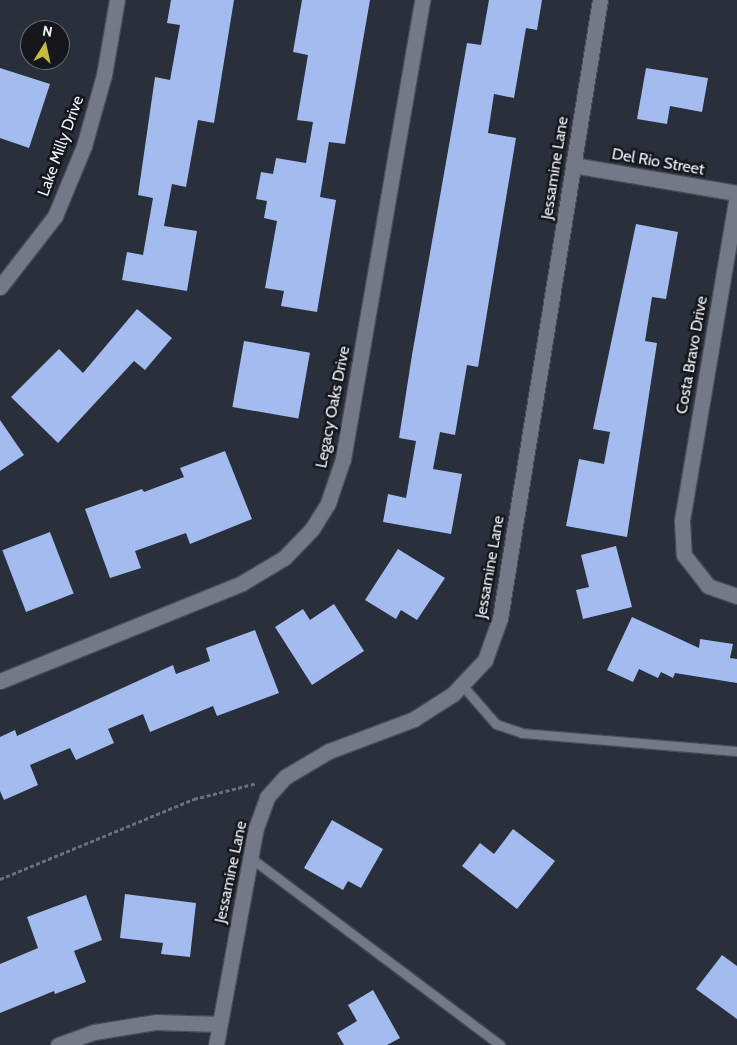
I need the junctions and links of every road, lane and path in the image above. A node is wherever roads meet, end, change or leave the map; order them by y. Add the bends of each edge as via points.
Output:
1 (117, 0) edge
2 (422, 0) edge
3 (600, 0) edge
4 (573, 165) junction
5 (737, 194) edge
6 (0, 287) edge
7 (737, 596) edge
8 (0, 681) edge
9 (462, 685) junction
10 (737, 751) edge
11 (285, 778) junction
12 (251, 858) junction
13 (0, 879) edge
14 (219, 1024) junction
15 (58, 1045) edge
16 (216, 1045) edge
17 (500, 1045) edge

1 - 6 street, Lake Milly Drive via 104,76 84,146 54,216
2 - 8 street, Legacy Oaks Drive via 343,459 328,504 312,529 284,558 242,583
3 - 4 street, Jessamine Lane
4 - 5 street, Del Rio Street
4 - 9 street, Jessamine Lane via 500,618 485,660
5 - 7 street, Costa Bravo Drive via 682,521 684,555 708,586
9 - 10 lane via 496,724 522,733
9 - 11 street, Jessamine Lane via 414,719 329,751
11 - 12 street, Jessamine Lane via 267,797
11 - 13 path via 194,799
12 - 14 street, Jessamine Lane
12 - 17 lane
14 - 15 street via 156,1022 94,1032
14 - 16 street, Jessamine Lane

